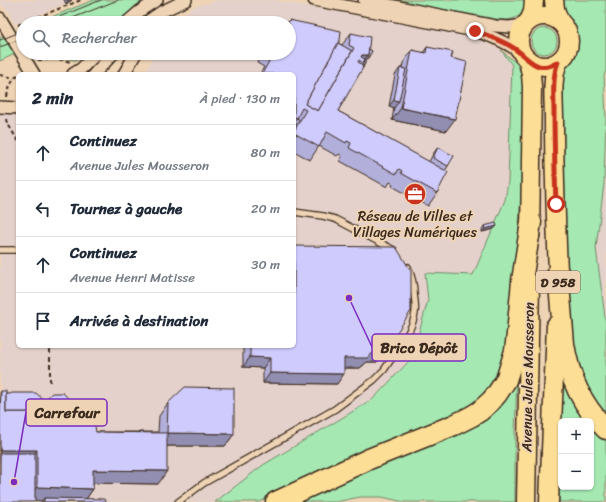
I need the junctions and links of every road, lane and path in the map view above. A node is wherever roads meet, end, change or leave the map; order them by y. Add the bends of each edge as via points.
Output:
1 (81, 0) edge
2 (157, 0) edge
3 (187, 0) edge
4 (314, 0) edge
5 (364, 0) edge
6 (534, 0) edge
7 (554, 0) edge
8 (40, 16) edge
9 (134, 16) edge
10 (155, 16) edge
11 (167, 16) edge
12 (0, 18) edge
13 (559, 20) junction
14 (527, 22) junction
15 (16, 25) edge
16 (7, 29) junction
17 (16, 44) edge
18 (525, 58) junction
19 (25, 60) edge
20 (39, 60) edge
21 (62, 60) edge
22 (89, 60) edge
23 (107, 60) edge
24 (132, 60) edge
25 (558, 62) junction
26 (31, 70) edge
27 (77, 71) edge
28 (96, 72) edge
29 (125, 72) edge
30 (0, 75) edge
31 (14, 78) joint
32 (3, 107) edge
33 (16, 108) edge
34 (16, 138) edge
35 (296, 212) edge
36 (530, 222) junction
37 (0, 250) edge
38 (16, 250) edge
39 (398, 254) edge
40 (405, 262) edge
41 (558, 272) junction
42 (50, 348) edge
43 (50, 382) dead end
44 (606, 429) edge
45 (178, 502) edge
46 (276, 502) edge
47 (526, 502) edge
48 (549, 502) edge

1 - 8 path
2 - 9 street
3 - 10 street
3 - 11 street
4 - 18 street via 475,31 509,45
5 - 14 street via 495,26 509,27
6 - 14 main road via 533,12
7 - 13 main road
12 - 16 street
13 - 14 main road via 547,15 536,16
13 - 25 main road via 567,29 570,44 566,54
14 - 18 main road via 519,38
15 - 16 path
16 - 17 street
18 - 25 main road via 541,66
18 - 36 main road, Avenue Jules Mousseron / D 958 via 531,74 532,100
19 - 26 street
20 - 26 path
21 - 27 path via 71,62
22 - 27 street
23 - 28 street
24 - 29 street
25 - 41 main road, Avenue Jules Mousseron / D 958 via 554,80 554,142
30 - 31 path
31 - 32 path
32 - 33 street
32 - 34 path via 8,124
35 - 39 lane via 335,220
36 - 46 highway via 515,351 506,380 492,401 480,411 454,425 364,461
36 - 47 main road, Avenue Jules Mousseron / D 958
37 - 38 lane
40 - 45 lane via 414,285 413,320 409,332 380,375 335,409 204,483
41 - 44 highway via 564,344 571,376 584,402
41 - 48 main road, Avenue Jules Mousseron / D 958
42 - 43 path

